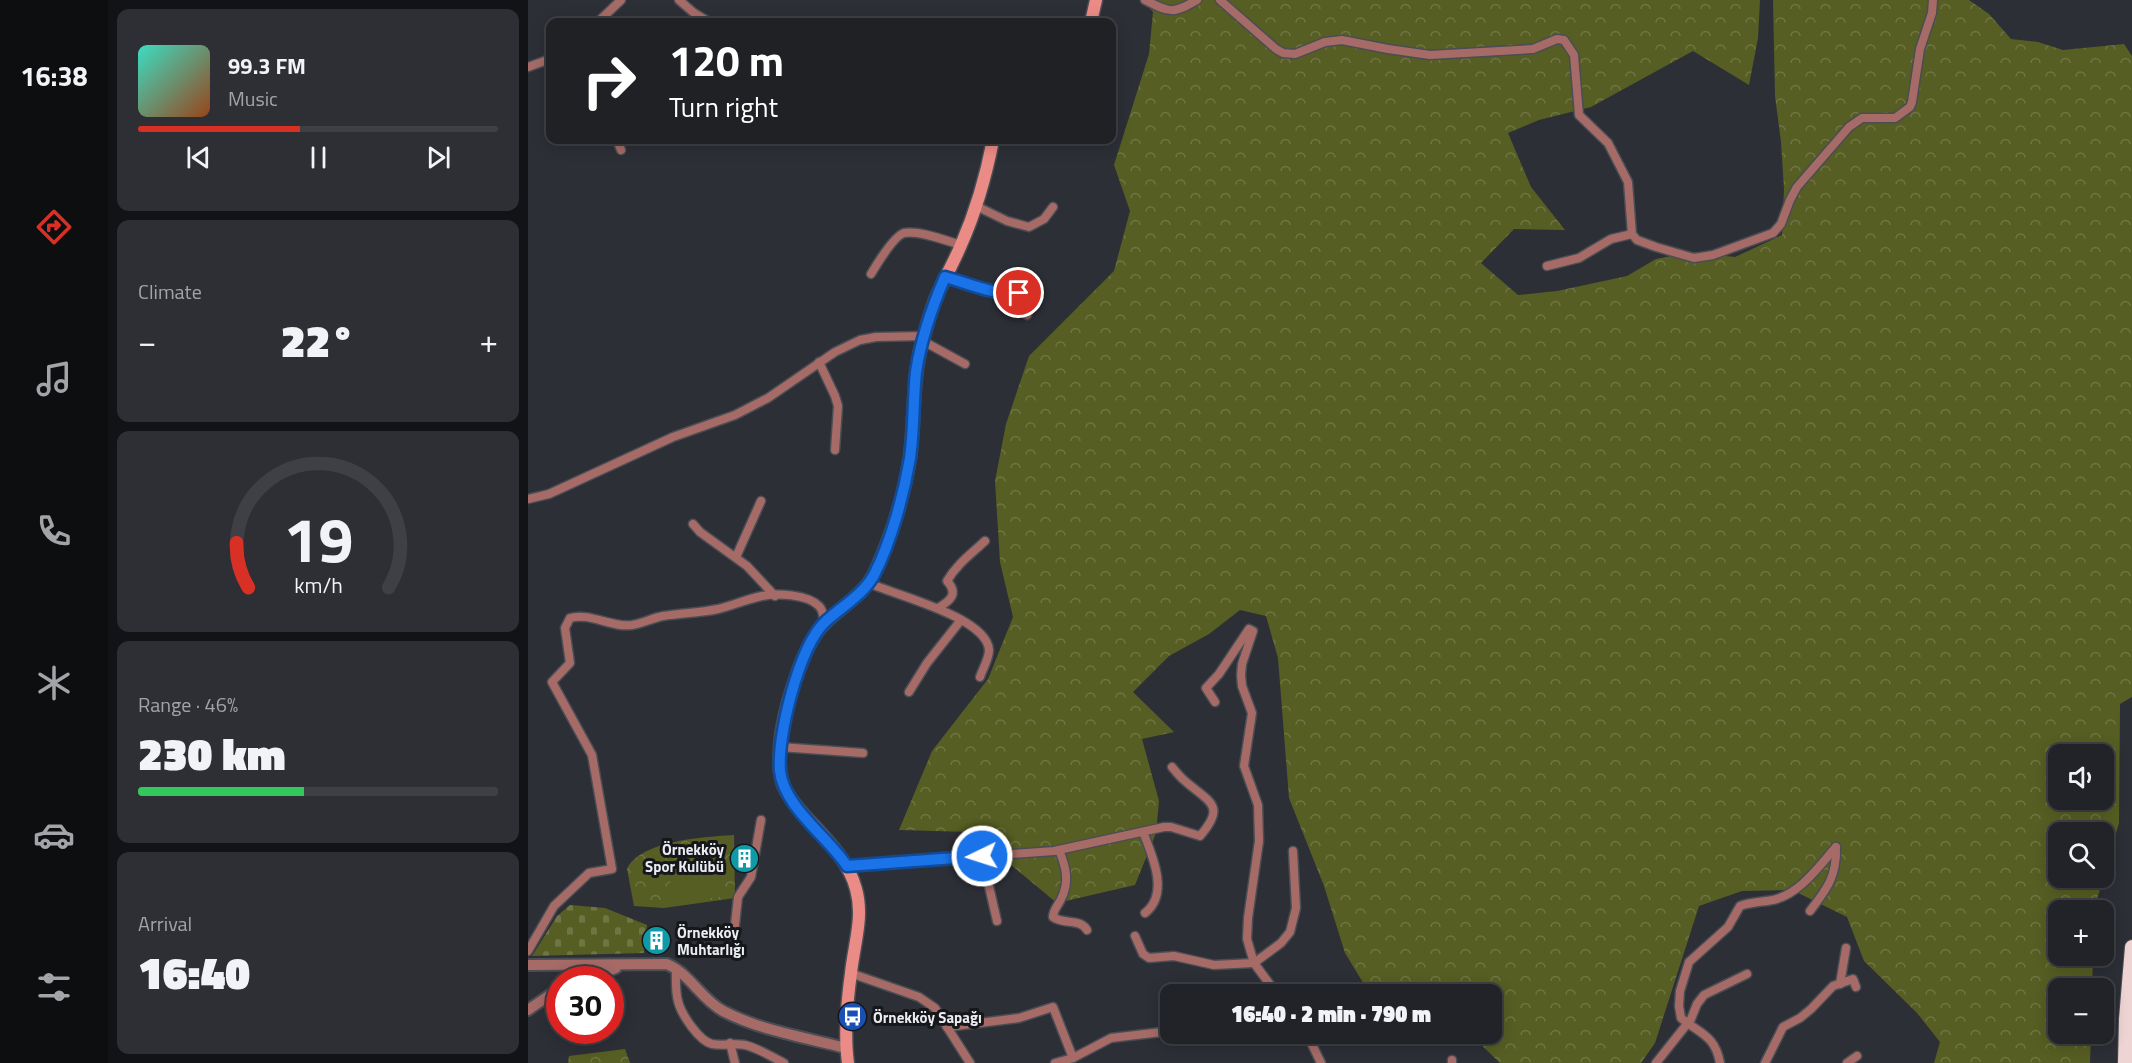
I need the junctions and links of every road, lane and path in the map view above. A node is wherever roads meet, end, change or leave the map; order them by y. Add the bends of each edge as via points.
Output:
1 (621, 0) edge
2 (679, 0) edge
3 (1096, 0) edge
4 (1145, 0) edge
5 (1197, 0) edge
6 (1220, 0) edge
7 (1933, 0) edge
8 (602, 18) edge
9 (704, 18) edge
10 (1092, 18) edge
11 (546, 60) edge
12 (528, 67) edge
13 (619, 144) edge
14 (992, 144) edge
15 (621, 150) dead end
16 (976, 206) junction
17 (1053, 207) dead end
18 (1632, 234) junction
19 (961, 245) junction
20 (1547, 266) dead end
21 (870, 273) dead end
22 (945, 277) junction
23 (1027, 315) dead end
24 (924, 339) junction
25 (819, 362) junction
26 (965, 364) dead end
27 (836, 450) dead end
28 (528, 499) edge
29 (761, 501) dead end
30 (693, 524) dead end
31 (985, 541) dead end
32 (736, 557) junction
33 (868, 583) junction
34 (775, 596) junction
35 (938, 608) junction
36 (960, 620) junction
37 (824, 623) junction
38 (980, 677) dead end
39 (909, 692) dead end
40 (1215, 702) dead end
41 (780, 747) junction
42 (863, 753) dead end
43 (1172, 767) dead end
44 (761, 820) dead end
45 (1143, 832) junction
46 (1059, 850) junction
47 (1293, 851) dead end
48 (982, 856) junction
49 (847, 866) junction
50 (1810, 911) dead end
51 (1145, 913) dead end
52 (997, 921) dead end
53 (1087, 930) dead end
54 (734, 934) dead end
55 (1135, 936) dead end
56 (2132, 947) edge
57 (1846, 948) dead end
58 (528, 951) edge
59 (1254, 963) junction
60 (622, 965) joint
61 (530, 966) edge
62 (676, 968) junction
63 (850, 973) junction
64 (1747, 974) dead end
65 (1270, 984) edge
66 (1840, 984) junction
67 (1856, 987) dead end
68 (546, 998) edge
69 (528, 1010) edge
70 (1688, 1023) junction
71 (947, 1027) junction
72 (1160, 1032) edge
73 (730, 1043) junction
74 (1312, 1044) edge
75 (846, 1048) junction
76 (1857, 1056) dead end
77 (1073, 1058) junction
78 (735, 1063) edge
79 (784, 1063) edge
80 (848, 1063) edge
81 (970, 1063) edge
82 (1055, 1063) edge
83 (1321, 1063) edge
84 (1656, 1063) edge
85 (1720, 1063) edge
86 (1765, 1063) edge
87 (1847, 1063) edge
88 (2125, 1063) edge

1 - 8 street
2 - 9 street
3 - 10 main road
4 - 5 street via 1160,8 1177,10
6 - 18 street via 1276,49 1287,54 1298,54 1335,40 1430,55 1533,49 1564,40 1574,55 1579,115 1608,143 1628,182
7 - 18 street via 1910,107 1895,118 1862,118 1849,127 1797,187 1773,233 1694,258 1637,240
11 - 12 street
13 - 15 street
14 - 16 main road
16 - 17 street via 1007,221 1029,226 1044,219
16 - 19 main road
18 - 20 street via 1611,239 1579,258
19 - 21 street via 906,232
19 - 22 main road
22 - 23 street via 993,292 1019,293
22 - 24 main road
24 - 25 street via 860,340
24 - 26 street
24 - 33 main road via 916,371 910,458 888,538
25 - 27 street via 838,406
25 - 28 street via 768,398 735,415 673,437 549,494
29 - 32 street
30 - 32 street
31 - 35 street via 950,575 947,581 953,590 952,599
32 - 34 street
33 - 35 street
33 - 37 main road
34 - 37 street via 813,602 820,607
34 - 58 street via 631,625 580,615 570,618 566,628 570,663 552,682 592,755 612,869 589,873 554,906
35 - 36 street
36 - 38 street via 975,628 989,648
36 - 39 street
37 - 41 main road via 810,644 793,688
40 - 59 street via 1206,687 1249,629 1253,631 1241,675 1252,714 1244,766 1258,805 1259,841 1247,939
41 - 42 street
41 - 49 main road via 781,777 790,798
43 - 45 street via 1208,798 1213,805 1213,817 1200,836 1171,827
44 - 54 street via 751,877 738,897
45 - 46 street
45 - 51 street via 1154,858 1158,888 1155,901
46 - 48 street
46 - 53 street via 1067,880 1053,917 1080,923
47 - 59 street via 1296,908 1290,932
48 - 49 street
48 - 52 street
49 - 63 main road via 860,911
50 - 70 street via 1832,879 1836,847 1789,893 1740,906 1728,927 1695,955 1685,971 1680,991 1679,1013
55 - 59 street via 1149,958 1174,956 1214,965
56 - 88 highway
57 - 66 street
59 - 65 street
60 - 61 street
60 - 62 street via 667,964
62 - 73 street via 678,1003 690,1024 710,1043
62 - 75 street via 721,1010 749,1022
63 - 71 street via 919,997 935,1008
63 - 75 main road
64 - 70 street via 1704,995
66 - 67 street via 1853,980
66 - 86 street via 1833,986 1800,1018 1783,1027
68 - 69 street
70 - 84 street
70 - 85 street via 1710,1038
71 - 77 street via 1019,1018 1053,1007
71 - 81 street
72 - 77 street via 1111,1038
73 - 78 street
73 - 79 street via 748,1045
74 - 83 street
75 - 80 main road
76 - 87 street
77 - 82 street

